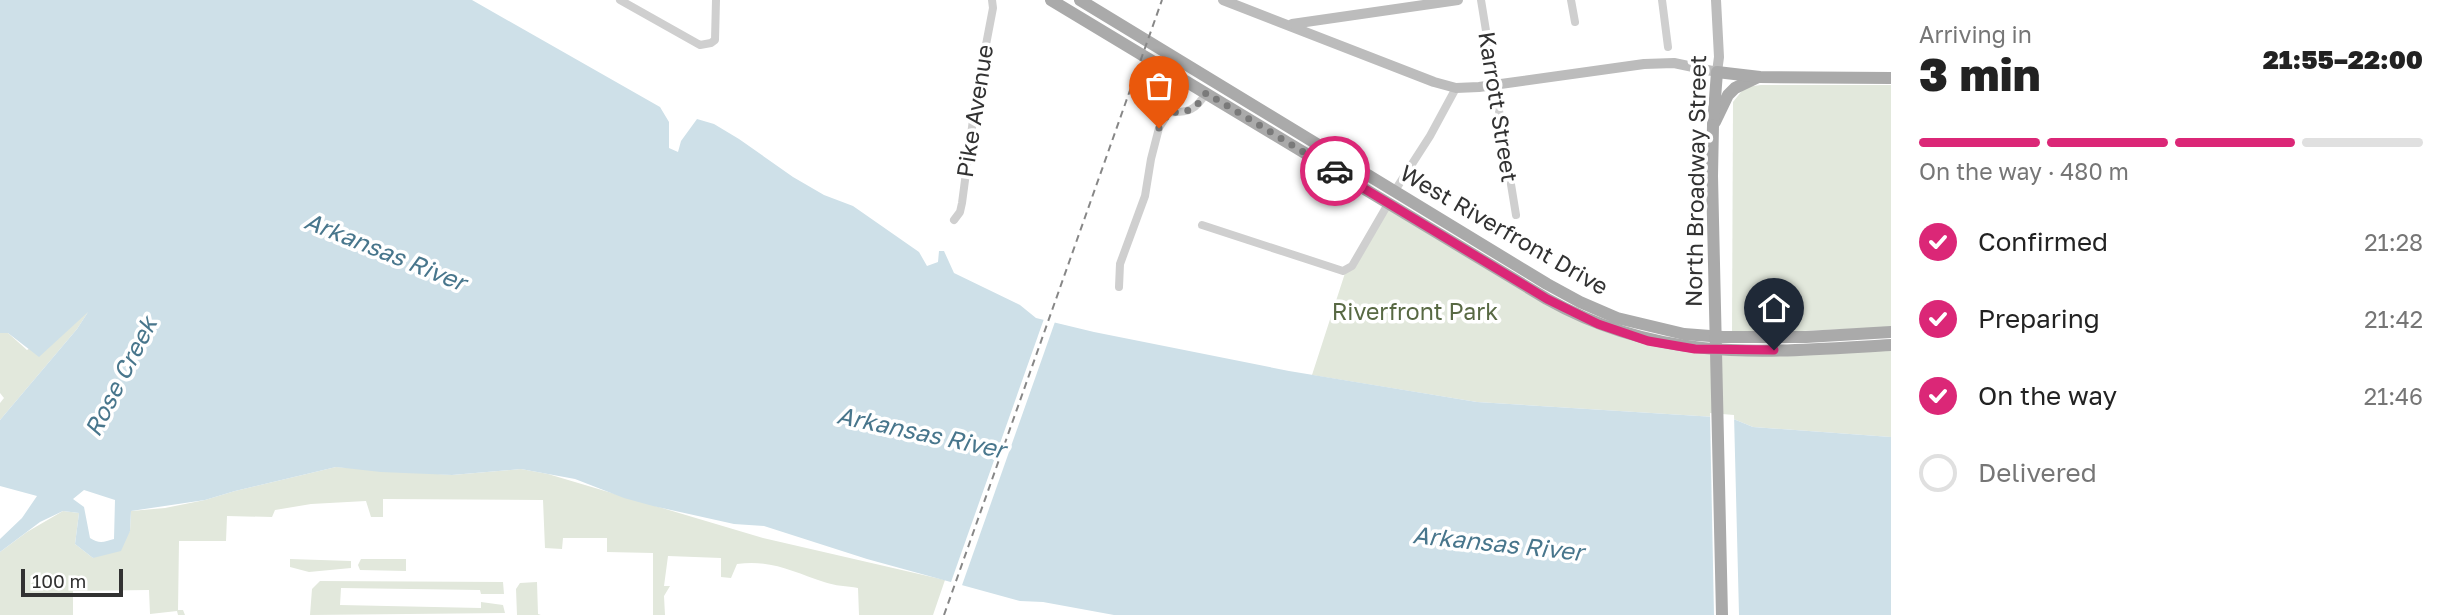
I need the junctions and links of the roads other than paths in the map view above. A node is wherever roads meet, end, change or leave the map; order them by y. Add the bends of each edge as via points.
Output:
1 (620, 0) edge
2 (716, 0) edge
3 (992, 0) edge
4 (1051, 0) edge
5 (1080, 0) edge
6 (1223, 0) edge
7 (1458, 0) edge
8 (1481, 0) edge
9 (1572, 0) edge
10 (1662, 0) edge
11 (1716, 0) edge
12 (1436, 2) edge
13 (1575, 22) dead end
14 (1290, 24) junction
15 (1668, 47) dead end
16 (1717, 72) junction
17 (1760, 77) junction
18 (1891, 78) edge
19 (1494, 84) junction
20 (1456, 88) junction
21 (1206, 93) junction
22 (1713, 125) junction
23 (1391, 198) junction
24 (1516, 215) dead end
25 (954, 220) dead end
26 (1202, 225) dead end
27 (1119, 287) dead end
28 (1891, 332) edge
29 (1891, 345) edge
30 (1722, 615) edge

1 - 2 street via 700,44 715,40
3 - 25 street, Pike Avenue via 960,212
4 - 21 main road
5 - 23 main road, West Riverfront Drive
6 - 14 main road
7 - 12 main road
8 - 19 street, Karrott Street
9 - 13 street
10 - 15 street
11 - 16 main road, North Broadway Street
12 - 14 main road
14 - 20 main road
16 - 17 main road
16 - 19 main road via 1663,62
16 - 22 main road, North Broadway Street
17 - 18 main road
17 - 22 main road via 1728,95
19 - 20 main road
19 - 24 street, Karrott Street
20 - 23 street
21 - 23 main road
21 - 27 street via 1190,111 1169,112 1159,128 1145,196 1120,264
22 - 30 main road, North Broadway Street, bridge
23 - 26 street via 1352,266 1343,271
23 - 28 main road, West Riverfront Drive via 1563,294 1621,319 1672,332 1723,337
23 - 29 main road via 1560,306 1623,333 1665,344 1723,350

